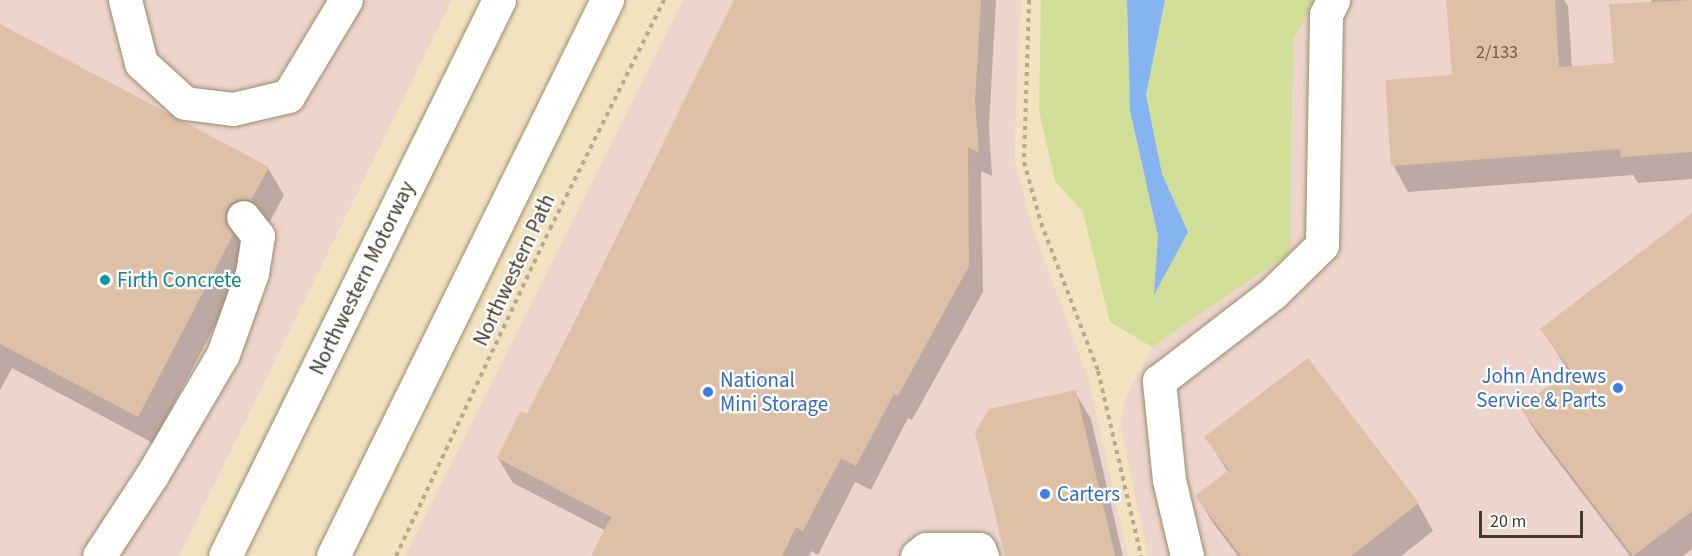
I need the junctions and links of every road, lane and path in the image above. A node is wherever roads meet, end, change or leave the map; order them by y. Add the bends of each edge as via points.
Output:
1 (125, 0) edge
2 (346, 0) edge
3 (500, 0) edge
4 (607, 0) edge
5 (664, 0) edge
6 (1029, 0) edge
7 (1333, 0) edge
8 (243, 217) dead end
9 (99, 556) edge
10 (225, 556) edge
11 (333, 556) edge
12 (396, 556) edge
13 (917, 556) edge
14 (982, 556) edge
15 (1141, 556) edge
16 (1187, 556) edge

1 - 2 main road via 141,63 185,103 233,109 288,96
3 - 10 main road, Northwestern Motorway
4 - 11 main road
5 - 12 path, Northwestern Path via 545,239
6 - 15 path via 1024,162 1041,223 1098,371
7 - 16 main road via 1326,14 1322,245 1272,294 1159,381 1169,480
8 - 9 main road via 258,236 252,273 223,354
13 - 14 main road via 926,549 980,549

